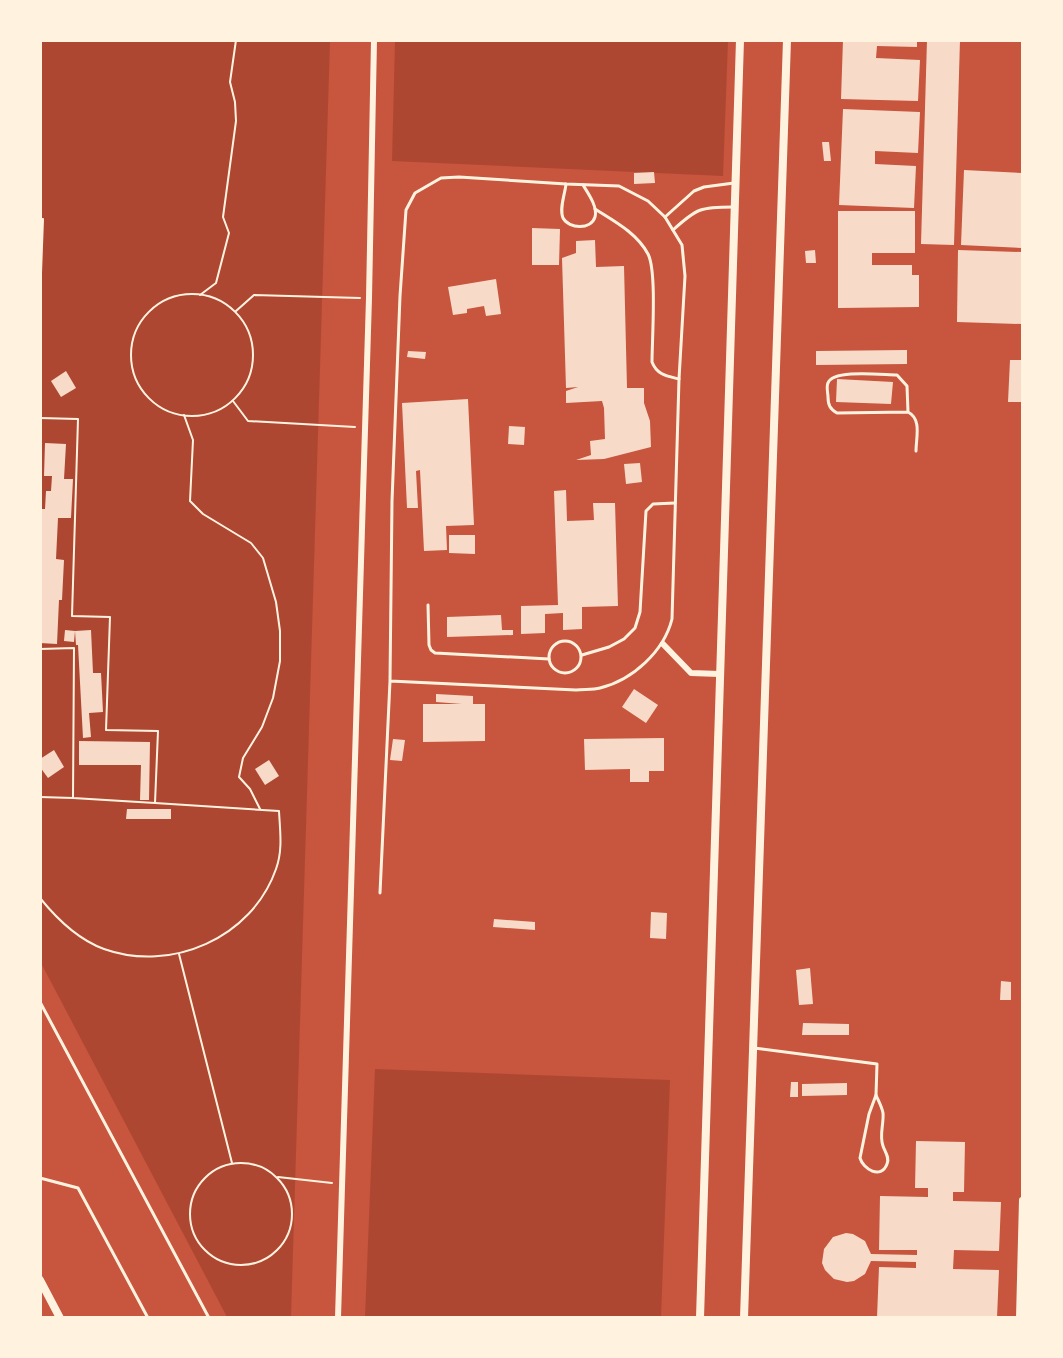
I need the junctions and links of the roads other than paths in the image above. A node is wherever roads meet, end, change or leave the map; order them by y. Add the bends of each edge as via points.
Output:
1 (374, 40) edge
2 (740, 40) edge
3 (787, 40) edge
4 (736, 182) junction
5 (566, 184) junction
6 (584, 185) junction
7 (735, 207) junction
8 (595, 209) junction
9 (665, 217) junction
10 (673, 230) junction
11 (679, 379) junction
12 (908, 412) junction
13 (916, 451) dead end
14 (676, 503) junction
15 (428, 605) dead end
16 (663, 644) junction
17 (582, 655) junction
18 (549, 659) junction
19 (720, 674) junction
20 (390, 681) junction
21 (380, 893) dead end
22 (40, 1002) edge
23 (752, 1048) junction
24 (876, 1095) junction
25 (40, 1178) edge
26 (1023, 1200) edge
27 (40, 1281) edge
28 (60, 1317) edge
29 (148, 1317) edge
30 (209, 1317) edge
31 (338, 1317) edge
32 (700, 1317) edge
33 (744, 1317) edge
34 (1019, 1317) edge

1 - 31 street
2 - 4 street
3 - 23 street
4 - 7 street
4 - 9 lane via 694,191
5 - 6 lane
5 - 8 lane via 561,210 567,223 578,227 592,222
5 - 20 lane via 441,178 416,193 406,210 392,501
6 - 8 lane
6 - 9 lane via 619,186 648,201
7 - 10 lane via 707,207 691,214
7 - 19 street
8 - 11 lane via 634,235 648,254 653,273 652,362 661,374
9 - 10 lane
10 - 11 lane via 682,245 685,276
11 - 14 lane
12 - 12 lane via 837,413 828,402 828,383 841,374 897,375 907,387
12 - 13 lane via 917,422
14 - 16 lane via 672,619
14 - 17 lane via 653,504 646,511 640,612 635,628 609,648
15 - 18 lane via 429,645 435,653
16 - 19 street via 691,673
16 - 20 lane via 626,677 601,688
17 - 18 lane via 574,643 567,641 554,646
17 - 18 lane via 577,669 563,674 551,666
19 - 32 street
20 - 21 lane
22 - 30 lane
23 - 24 lane via 877,1064
23 - 33 street
24 - 24 lane via 860,1158 867,1170 875,1172 887,1166 888,1160 882,1144 883,1112
25 - 29 lane via 78,1188
26 - 34 street
27 - 28 street

